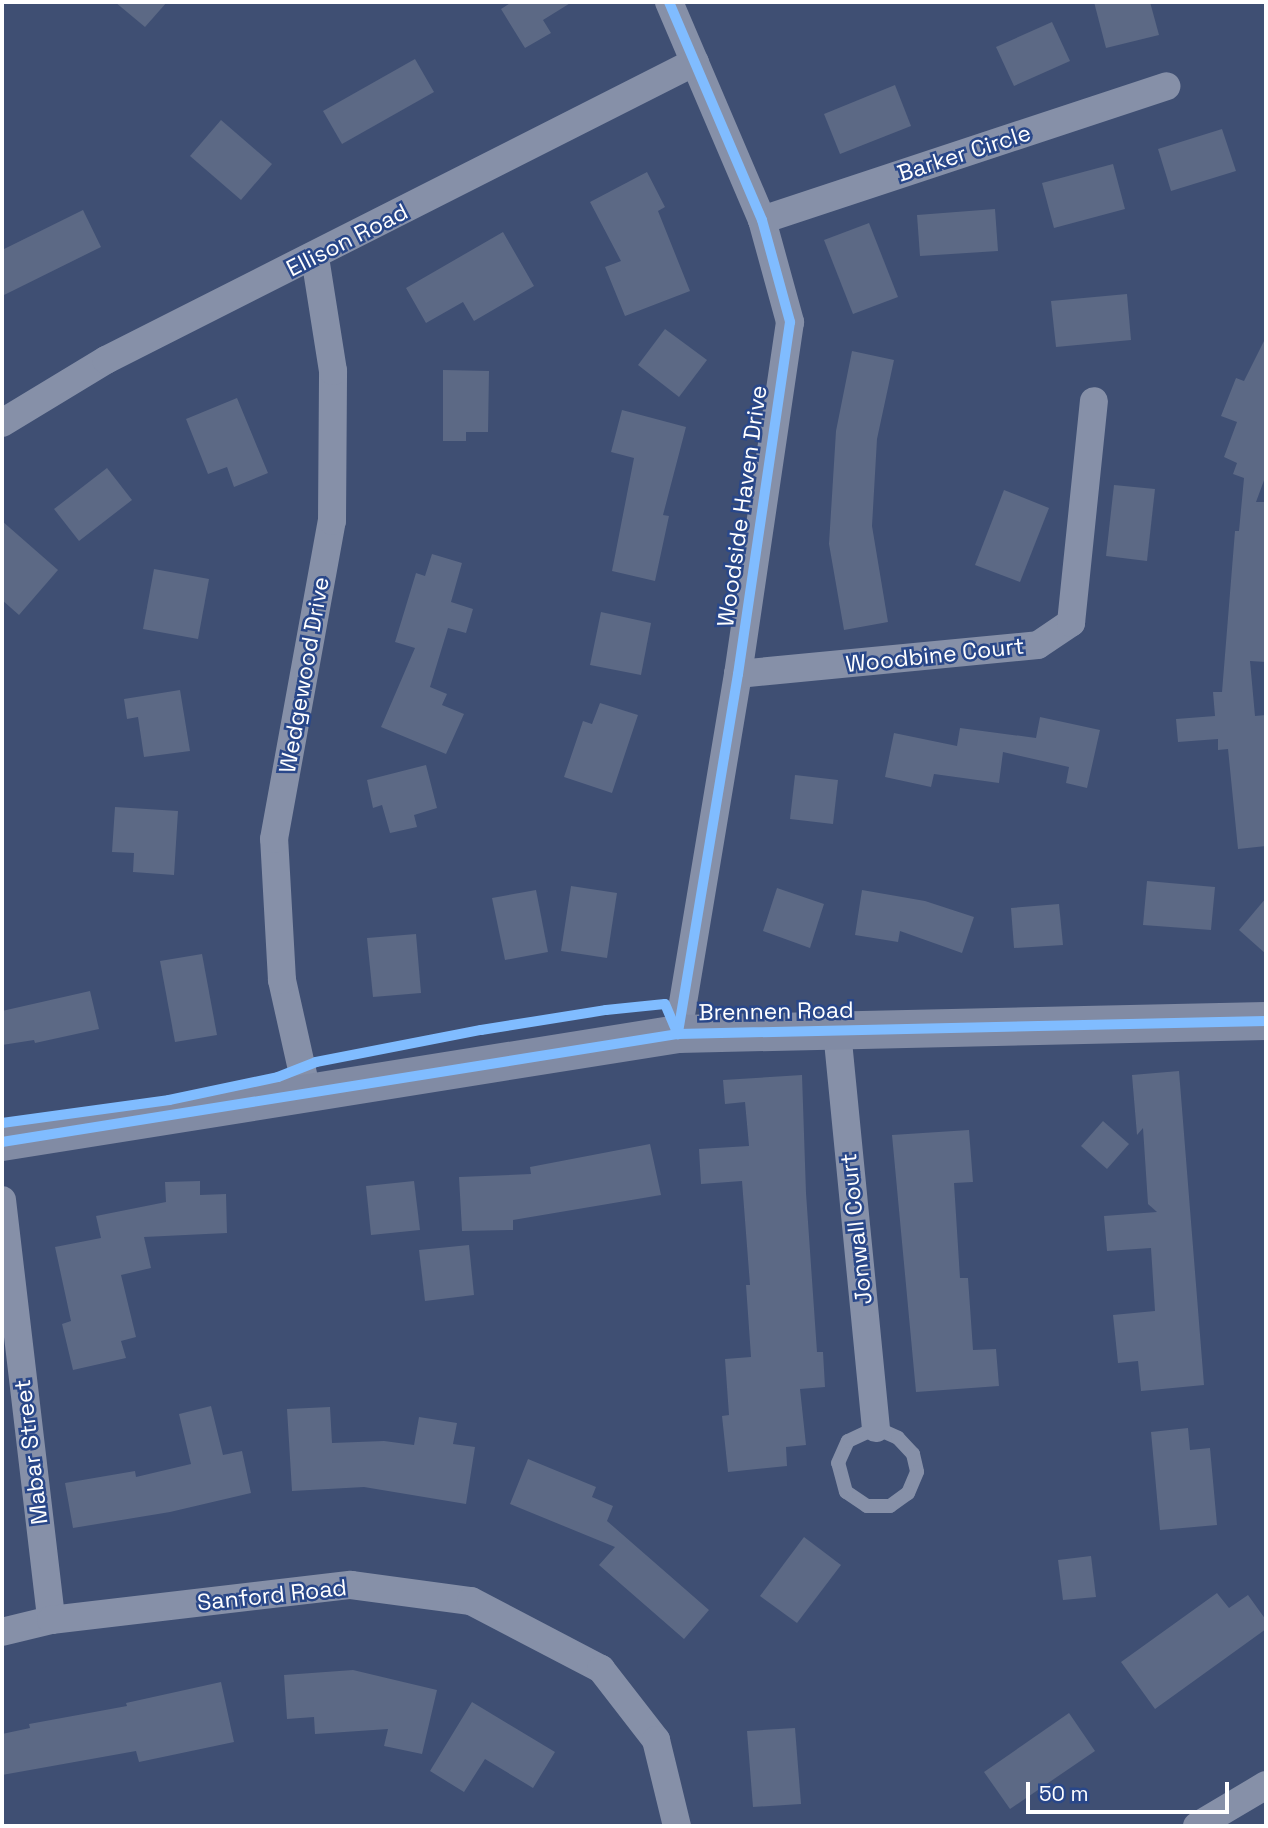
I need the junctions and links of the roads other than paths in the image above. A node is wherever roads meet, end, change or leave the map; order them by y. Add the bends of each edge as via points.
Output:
1 (669, 2) edge
2 (695, 62) junction
3 (1166, 86) dead end
4 (762, 220) junction
5 (315, 257) junction
6 (1094, 401) dead end
7 (2, 423) edge
8 (738, 674) junction
9 (1266, 1021) edge
10 (836, 1031) junction
11 (678, 1034) junction
12 (307, 1092) junction
13 (2, 1142) edge
14 (2, 1200) edge
15 (876, 1428) junction
16 (51, 1620) junction
17 (2, 1632) edge
18 (1266, 1785) edge
19 (677, 1826) edge
20 (1197, 1826) edge

1 - 2 street, Woodside Haven Drive
2 - 4 street, Woodside Haven Drive
2 - 5 street, Ellison Road
3 - 4 street, Barker Circle
4 - 8 street, Woodside Haven Drive via 790,322
5 - 7 street, Ellison Road via 106,360
5 - 12 street, Wedgewood Drive via 333,371 332,521 274,839 282,980
6 - 8 street, Woodbine Court via 1071,624 1038,645
8 - 11 street, Woodside Haven Drive
9 - 10 street, Brennen Road
10 - 11 street, Brennen Road
10 - 15 street, Jonwall Court
11 - 12 street, Brennen Road
12 - 13 street, Brennen Road
14 - 16 street, Mabar Street
15 - 15 lane via 898,1438 913,1454 917,1472 908,1493 890,1506 867,1506 846,1492 838,1463 848,1441
16 - 17 street, Sanford Road
16 - 19 street, Sanford Road via 351,1585 471,1601 601,1669 656,1740
18 - 20 street

